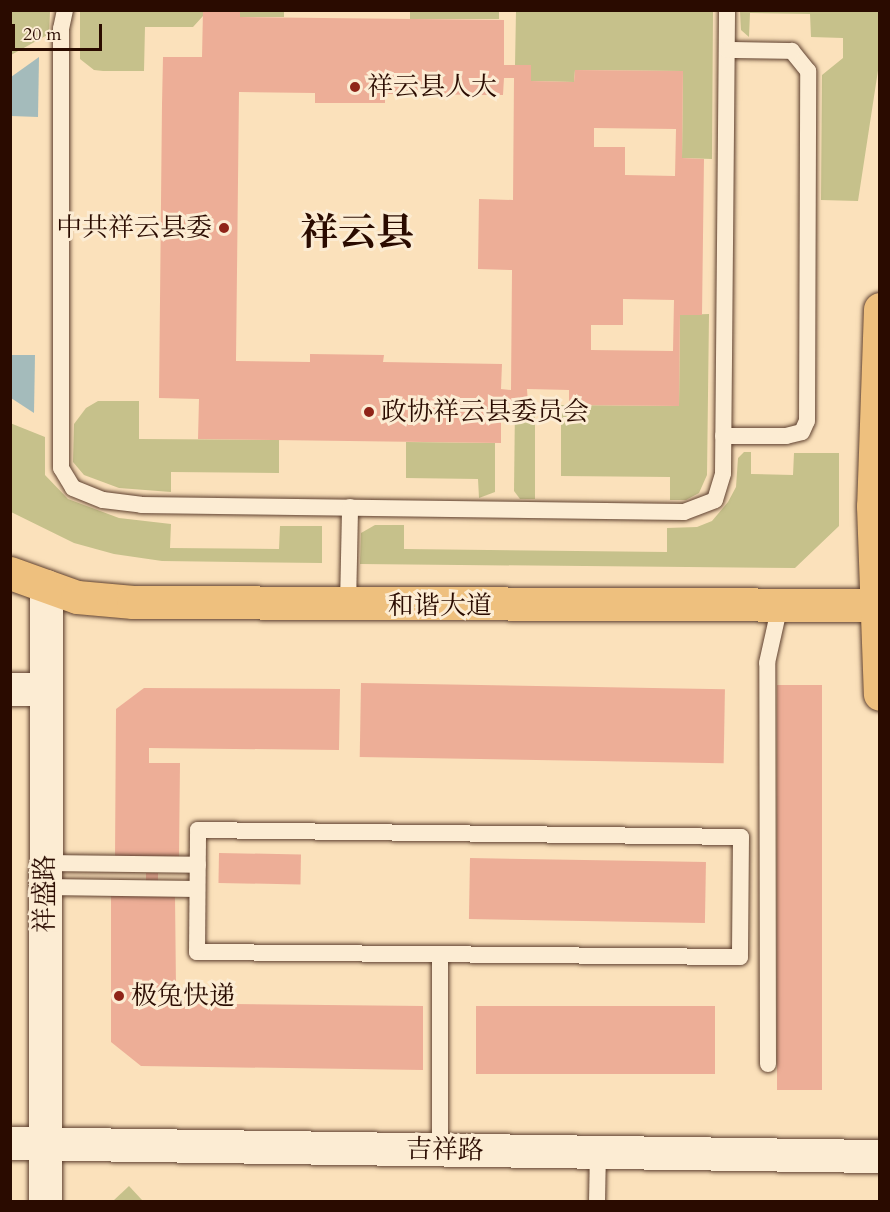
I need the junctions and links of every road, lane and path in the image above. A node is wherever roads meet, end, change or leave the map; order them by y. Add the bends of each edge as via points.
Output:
1 (65, 10) edge
2 (727, 10) edge
3 (727, 50) junction
4 (879, 309) edge
5 (723, 436) junction
6 (350, 507) junction
7 (10, 573) edge
8 (46, 586) junction
9 (780, 605) junction
10 (875, 605) junction
11 (348, 606) junction
12 (10, 689) edge
13 (45, 689) junction
14 (879, 694) edge
15 (198, 865) junction
16 (45, 875) junction
17 (197, 889) junction
18 (440, 954) junction
19 (768, 1064) dead end
20 (10, 1143) edge
21 (45, 1143) junction
22 (440, 1149) junction
23 (598, 1152) junction
24 (879, 1156) edge
25 (45, 1202) edge
26 (597, 1202) edge

1 - 6 lane via 61,29 61,468 66,481 84,495 141,504
2 - 3 lane
3 - 5 lane
3 - 5 lane via 792,51 807,71 807,421 802,432 786,436
4 - 10 main road via 874,411
5 - 6 lane via 721,490 703,508 684,512
6 - 11 lane
7 - 8 main road, 和谐大道
8 - 11 main road, 和谐大道 via 77,597 133,602
8 - 13 street, 祥盛路
9 - 10 main road, 和谐大道
9 - 11 main road, 和谐大道
9 - 19 lane via 767,663
10 - 14 main road
12 - 13 street
13 - 16 street, 祥盛路
15 - 16 lane
15 - 17 lane
15 - 18 lane via 198,830 741,837 740,957
16 - 17 lane
16 - 21 street, 祥盛路
17 - 18 lane via 196,952
18 - 22 lane
20 - 21 street, 吉祥路
21 - 22 street, 吉祥路
21 - 25 street, 祥盛路
22 - 23 street, 吉祥路
23 - 24 street, 吉祥路
23 - 26 lane

